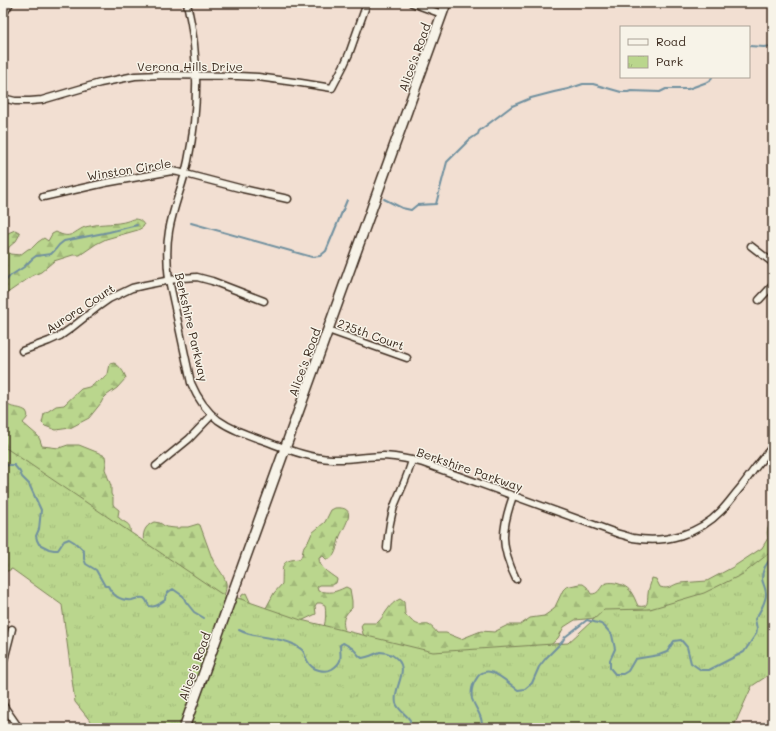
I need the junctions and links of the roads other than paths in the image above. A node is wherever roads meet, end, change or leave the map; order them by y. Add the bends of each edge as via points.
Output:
1 (10, 3) edge
2 (187, 3) edge
3 (367, 3) edge
4 (412, 3) edge
5 (446, 3) edge
6 (3, 14) edge
7 (442, 14) junction
8 (196, 75) junction
9 (3, 98) edge
10 (185, 174) junction
11 (43, 196) dead end
12 (288, 199) dead end
13 (751, 246) dead end
14 (773, 263) edge
15 (169, 280) junction
16 (773, 285) edge
17 (759, 300) dead end
18 (264, 301) dead end
19 (328, 330) junction
20 (22, 352) dead end
21 (407, 358) dead end
22 (212, 415) junction
23 (773, 446) edge
24 (286, 449) junction
25 (412, 460) junction
26 (156, 466) dead end
27 (513, 496) junction
28 (387, 548) dead end
29 (516, 579) dead end
30 (12, 629) dead end
31 (3, 664) edge
32 (3, 705) edge
33 (19, 728) edge
34 (184, 728) edge

1 - 6 street
2 - 8 street, Berkshire Parkway
3 - 8 street, Verona Hills Drive via 349,54 332,88 258,77
4 - 7 street
5 - 7 main road, Alice's Road
7 - 19 main road, Alice's Road
8 - 9 street, Verona Hills Drive via 123,78 89,85 42,100 15,101
8 - 10 street, Berkshire Parkway via 192,137
10 - 11 street, Winston Circle via 165,172
10 - 12 street, Winston Circle
10 - 15 street, Berkshire Parkway via 168,233
13 - 14 street
15 - 18 street, Aurora Court via 189,277 205,279
15 - 20 street, Aurora Court via 145,284 120,293 98,306 60,336
15 - 22 street, Berkshire Parkway via 191,383 203,405
16 - 17 street
19 - 21 street, 275th Court
19 - 24 main road, Alice's Road
22 - 24 street, Berkshire Parkway via 237,431
22 - 26 street via 189,439
23 - 27 street, Berkshire Parkway via 730,502 713,519 693,531 668,539 633,538
24 - 25 street, Berkshire Parkway via 323,459 383,456
24 - 34 main road, Alice's Road
25 - 27 street, Berkshire Parkway
25 - 28 street via 395,506
27 - 29 street via 505,522 504,544
30 - 31 street
32 - 33 street

